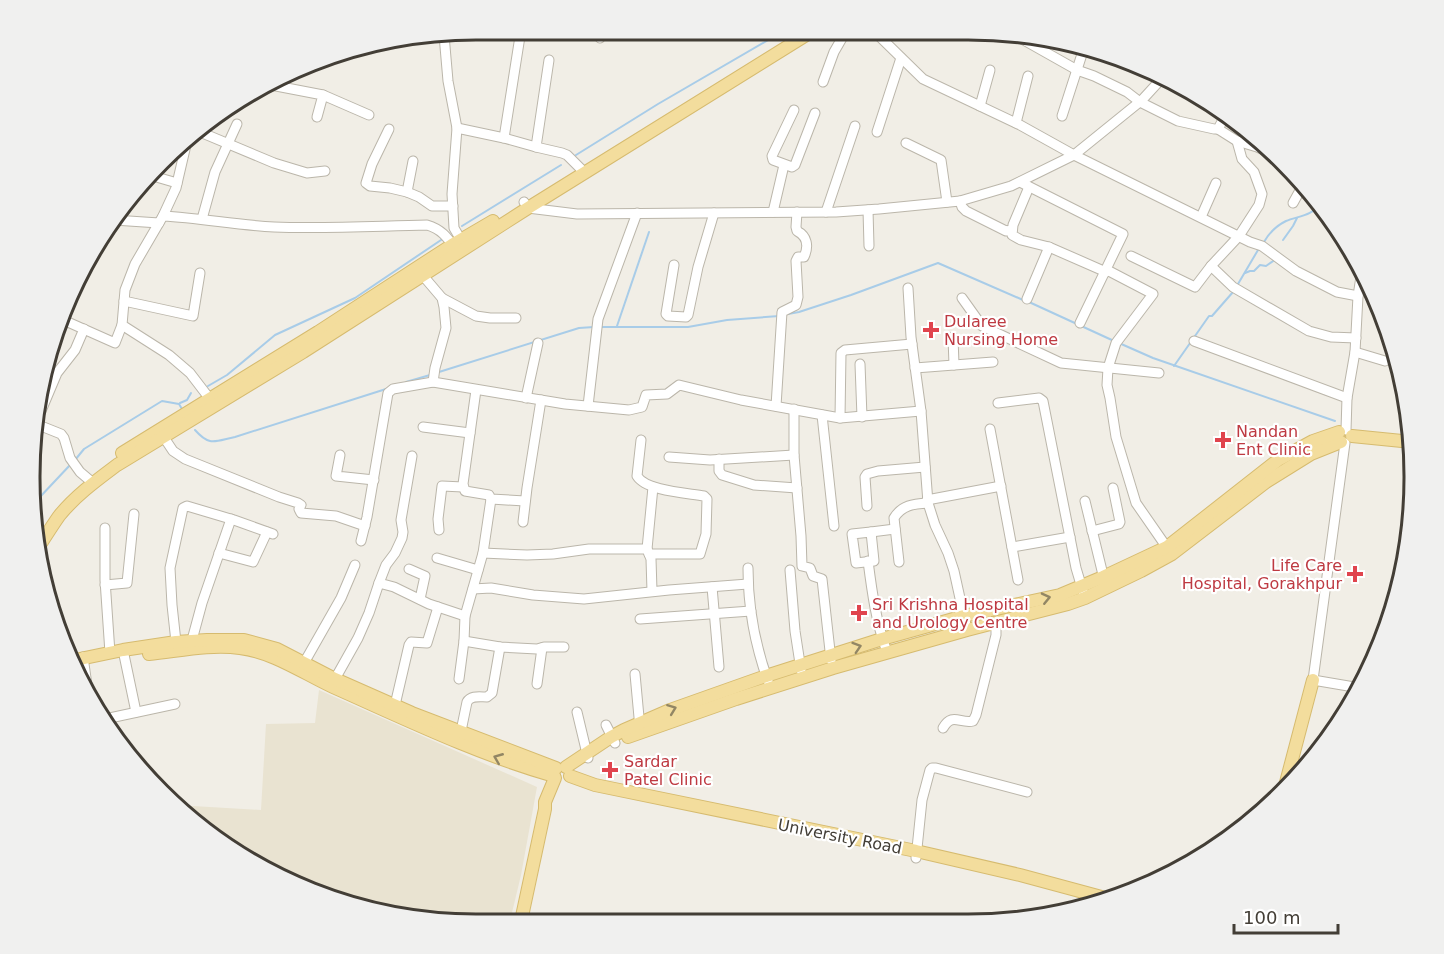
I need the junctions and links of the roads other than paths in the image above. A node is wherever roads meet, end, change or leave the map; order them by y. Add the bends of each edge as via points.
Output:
1 (519, 40) edge
2 (787, 40) edge
3 (798, 40) edge
4 (841, 40) edge
5 (883, 40) edge
6 (445, 41) edge
7 (1034, 46) edge
8 (1082, 56) edge
9 (901, 58) junction
10 (549, 60) dead end
11 (990, 70) dead end
12 (1077, 70) junction
13 (1028, 76) dead end
14 (823, 82) dead end
15 (1156, 84) edge
16 (282, 87) edge
17 (323, 95) junction
18 (1140, 102) junction
19 (980, 106) junction
20 (794, 110) dead end
21 (815, 113) dead end
22 (369, 115) dead end
23 (1062, 116) dead end
24 (317, 117) dead end
25 (1222, 122) edge
26 (1016, 123) junction
27 (237, 124) dead end
28 (855, 126) dead end
29 (457, 128) junction
30 (389, 129) dead end
31 (1218, 129) junction
32 (877, 132) dead end
33 (206, 135) edge
34 (504, 138) junction
35 (1237, 141) junction
36 (1247, 142) edge
37 (906, 143) dead end
38 (228, 144) junction
39 (536, 147) junction
40 (184, 154) edge
41 (1074, 155) junction
42 (413, 161) dead end
43 (784, 165) junction
44 (583, 170) junction
45 (325, 171) dead end
46 (159, 178) edge
47 (177, 183) junction
48 (1216, 183) dead end
49 (1024, 184) junction
50 (407, 192) junction
51 (1298, 193) edge
52 (960, 201) junction
53 (947, 202) junction
54 (1293, 203) dead end
55 (526, 205) junction
56 (453, 206) junction
57 (868, 210) junction
58 (773, 212) junction
59 (797, 212) junction
60 (826, 212) junction
61 (637, 213) junction
62 (714, 213) junction
63 (1201, 217) junction
64 (161, 219) junction
65 (202, 219) junction
66 (125, 220) edge
67 (1012, 230) junction
68 (1239, 236) junction
69 (459, 246) junction
70 (869, 246) dead end
71 (1049, 247) junction
72 (1131, 256) dead end
73 (674, 265) dead end
74 (1211, 266) junction
75 (1106, 271) junction
76 (200, 273) dead end
77 (420, 273) junction
78 (1359, 287) edge
79 (908, 288) dead end
80 (1358, 296) junction
81 (442, 298) junction
82 (962, 298) dead end
83 (1027, 299) dead end
84 (124, 301) junction
85 (516, 318) dead end
86 (69, 322) edge
87 (1080, 323) dead end
88 (122, 325) junction
89 (84, 329) junction
90 (953, 337) dead end
91 (1356, 338) junction
92 (1194, 341) dead end
93 (538, 343) dead end
94 (912, 344) junction
95 (1355, 352) junction
96 (1385, 361) dead end
97 (993, 362) dead end
98 (860, 364) dead end
99 (954, 365) junction
100 (915, 368) junction
101 (1108, 368) junction
102 (1159, 373) dead end
103 (433, 382) junction
104 (476, 390) junction
105 (49, 392) edge
106 (526, 398) junction
107 (1347, 398) junction
108 (541, 400) junction
109 (212, 402) junction
110 (998, 403) dead end
111 (588, 406) junction
112 (776, 406) junction
113 (794, 410) junction
114 (921, 411) junction
115 (822, 415) junction
116 (862, 417) junction
117 (840, 418) junction
118 (423, 426) dead end
119 (43, 427) edge
120 (990, 429) dead end
121 (470, 433) junction
122 (161, 434) junction
123 (1344, 436) junction
124 (641, 440) dead end
125 (1402, 443) edge
126 (339, 455) dead end
127 (412, 456) dead end
128 (794, 456) junction
129 (669, 457) dead end
130 (719, 459) junction
131 (925, 467) junction
132 (374, 480) junction
133 (90, 481) junction
134 (1001, 486) junction
135 (463, 487) junction
136 (653, 487) junction
137 (797, 488) junction
138 (1113, 488) dead end
139 (490, 499) junction
140 (525, 501) junction
141 (1085, 501) dead end
142 (927, 502) junction
143 (867, 506) dead end
144 (134, 514) dead end
145 (231, 519) junction
146 (523, 522) dead end
147 (43, 526) edge
148 (365, 526) junction
149 (834, 526) dead end
150 (105, 528) dead end
151 (895, 529) junction
152 (439, 530) dead end
153 (1092, 531) junction
154 (871, 532) junction
155 (1070, 537) junction
156 (45, 538) edge
157 (361, 541) dead end
158 (1012, 547) junction
159 (1169, 550) junction
160 (648, 551) junction
161 (483, 553) junction
162 (219, 554) junction
163 (437, 558) dead end
164 (868, 561) junction
165 (899, 562) dead end
166 (355, 565) dead end
167 (748, 568) dead end
168 (409, 569) dead end
169 (478, 570) junction
170 (790, 570) dead end
171 (1018, 580) dead end
172 (379, 583) junction
173 (1105, 583) junction
174 (748, 584) junction
175 (105, 585) junction
176 (712, 587) junction
177 (473, 589) junction
178 (652, 591) junction
179 (1083, 592) junction
180 (420, 599) junction
181 (438, 607) junction
182 (751, 611) junction
183 (714, 614) junction
184 (465, 616) junction
185 (964, 616) junction
186 (640, 619) dead end
187 (996, 622) junction
188 (967, 630) junction
189 (882, 639) junction
190 (192, 640) junction
191 (464, 641) junction
192 (176, 642) junction
193 (500, 647) junction
194 (564, 647) dead end
195 (542, 648) junction
196 (887, 652) junction
197 (110, 653) junction
198 (123, 653) junction
199 (82, 661) edge
200 (82, 662) edge
201 (831, 662) junction
202 (304, 663) junction
203 (719, 667) dead end
204 (801, 672) junction
205 (635, 674) dead end
206 (766, 676) junction
207 (335, 679) junction
208 (459, 679) dead end
209 (1313, 680) junction
210 (537, 684) dead end
211 (1350, 686) edge
212 (770, 688) junction
213 (175, 704) dead end
214 (395, 705) junction
215 (136, 712) junction
216 (577, 712) dead end
217 (112, 717) edge
218 (640, 728) junction
219 (943, 728) dead end
220 (461, 731) junction
221 (587, 755) junction
222 (1289, 772) edge
223 (562, 775) junction
224 (1027, 792) dead end
225 (916, 855) junction
226 (1093, 895) edge
227 (1079, 899) edge
228 (522, 914) edge

1 - 34 street
2 - 44 main road
3 - 44 main road
4 - 14 street
5 - 9 street
6 - 29 street
7 - 12 street
8 - 12 street
9 - 19 street via 923,79
9 - 32 street
10 - 39 street
11 - 19 street
12 - 18 street via 1094,75
12 - 23 street
13 - 26 street
15 - 18 street
16 - 17 street
17 - 22 street
17 - 24 street
18 - 31 street via 1178,121
18 - 41 street
19 - 26 street
20 - 43 street via 772,156
21 - 43 street via 795,165
25 - 31 street
26 - 41 street
27 - 38 street
28 - 60 street
29 - 34 street
29 - 56 street
30 - 50 street via 366,183
31 - 35 street
33 - 38 street
34 - 39 street
35 - 36 street
35 - 68 street via 1242,159 1254,171 1262,194
37 - 53 street via 941,160
38 - 45 street via 307,173
38 - 65 street via 215,172
39 - 44 street via 562,153
40 - 47 street
41 - 49 street
41 - 63 street
42 - 50 street
43 - 58 street
44 - 55 main road
46 - 47 street
47 - 64 street
48 - 63 street
49 - 52 street
49 - 67 street
49 - 75 street via 1123,234
50 - 56 street via 432,206
51 - 54 street
52 - 53 street
52 - 67 street via 966,211 1006,231
53 - 57 street
55 - 61 street via 578,214
55 - 69 main road
56 - 69 street
57 - 60 street
57 - 70 street
58 - 59 street
58 - 62 street
59 - 60 street
59 - 112 street via 796,227 806,239 806,251 796,261 796,305 782,312
61 - 62 street
61 - 111 street via 598,319
62 - 73 street via 686,317 666,314
63 - 68 street
64 - 65 street
64 - 66 street
64 - 84 street via 135,264
65 - 69 street via 281,227 427,225
67 - 71 street via 1015,238
68 - 74 street
68 - 80 street via 1337,292
69 - 77 main road
71 - 75 street
71 - 83 street
72 - 74 street via 1195,287
74 - 91 street via 1233,287 1309,331
75 - 87 street
75 - 101 street via 1153,294 1116,343
76 - 84 street via 193,316
77 - 81 street
77 - 109 main road via 303,352
78 - 80 street
79 - 94 street
80 - 91 street
81 - 85 street via 476,316
81 - 103 street via 446,328
82 - 101 street via 982,326 1061,363
84 - 88 street
86 - 89 street
88 - 89 street via 115,343
88 - 109 street via 169,355 190,373
89 - 105 street
90 - 99 street
91 - 95 street
92 - 107 street
93 - 106 street
94 - 100 street
94 - 117 street via 841,352
95 - 96 street
95 - 107 street
97 - 99 street
98 - 116 street
99 - 100 street
100 - 114 street
101 - 102 street
101 - 159 street via 1116,437 1136,503
103 - 104 street
103 - 132 street via 387,393
104 - 106 street
104 - 121 street
106 - 108 street
107 - 123 street
108 - 111 street
108 - 140 street
109 - 122 main road
110 - 155 street via 1041,399
111 - 112 street via 628,410 642,407 646,395 667,394 679,385
112 - 113 street
113 - 115 street
113 - 128 street
114 - 116 street
114 - 131 street
115 - 117 street
115 - 149 street
116 - 117 street
118 - 121 street
119 - 133 street via 61,434 72,461
120 - 134 street
121 - 135 street
122 - 133 main road
122 - 148 street via 173,451 185,459 298,503 301,513 336,516
123 - 125 main road
123 - 159 main road via 1266,482
123 - 209 street
124 - 136 street via 637,478
126 - 132 street via 336,476
127 - 172 street via 401,519 402,538
128 - 130 street
128 - 137 street
129 - 130 street
130 - 137 street via 722,475 754,485
131 - 142 street
131 - 143 street via 867,474
132 - 148 street
133 - 147 main road via 55,510
133 - 156 main road
134 - 142 street
134 - 158 street
135 - 139 street via 465,491 489,495
135 - 152 street via 442,486
136 - 160 street
136 - 160 street via 706,497 706,534 699,555
137 - 201 street via 802,567 810,568 813,576 822,579
138 - 153 street via 1120,522
139 - 140 street
139 - 161 street
140 - 146 street
141 - 153 street
142 - 151 street via 903,508 895,515
142 - 185 street via 954,571
144 - 175 street via 127,583
145 - 162 street
145 - 162 street via 270,533 254,562
145 - 192 street via 183,508 170,568
148 - 157 street
150 - 175 street
151 - 154 street
151 - 165 street
153 - 173 street
154 - 164 street via 874,561
154 - 164 street via 852,534 856,563
155 - 158 street
155 - 179 street
158 - 171 street
159 - 173 main road
160 - 161 street
160 - 178 street
161 - 169 street
162 - 190 street
163 - 169 street
164 - 189 street
166 - 202 street
167 - 174 street
168 - 180 street via 425,576
169 - 177 street
170 - 204 street
172 - 180 street
172 - 207 street via 358,638
173 - 179 main road
174 - 176 street
174 - 182 street
175 - 197 street
176 - 178 street
176 - 183 street
177 - 178 street via 584,599
177 - 184 street
185 -> 179 main road
179 - 187 main road via 1068,604
180 - 181 street
181 - 184 street
181 - 214 street via 428,641 409,645
182 - 183 street
182 - 206 street
183 - 186 street
183 - 203 street
184 - 191 street
185 - 188 street
185 - 189 main road
187 - 188 main road
187 - 219 street via 976,716 967,723 951,720
188 - 196 main road
189 - 196 street
201 -> 189 main road
190 - 192 main road
190 - 202 main road via 244,640
191 - 193 street
191 - 208 street
192 - 198 main road
193 - 195 street
193 - 220 street via 492,693 469,699
194 - 195 street
195 - 210 street
196 - 201 main road
197 - 198 main road
197 - 199 main road
198 - 200 main road
198 - 215 street
223 -> 198 main road via 518,766 433,732 256,651 215,647
201 - 204 main road
202 - 207 main road
204 - 206 main road
204 - 212 main road
205 - 218 street
206 - 212 street
218 -> 206 main road via 670,710
207 - 214 main road
209 - 211 street
209 - 222 main road
212 - 218 main road
213 - 215 street
214 - 220 main road
215 - 217 street
216 - 221 street
218 - 221 main road via 610,735
220 - 223 main road
221 - 223 main road
223 - 225 main road, University Road via 585,790 814,839
223 - 228 main road via 545,809
224 - 225 street via 933,768 922,800
225 - 226 main road, University Road via 1020,875
225 - 227 main road, University Road

